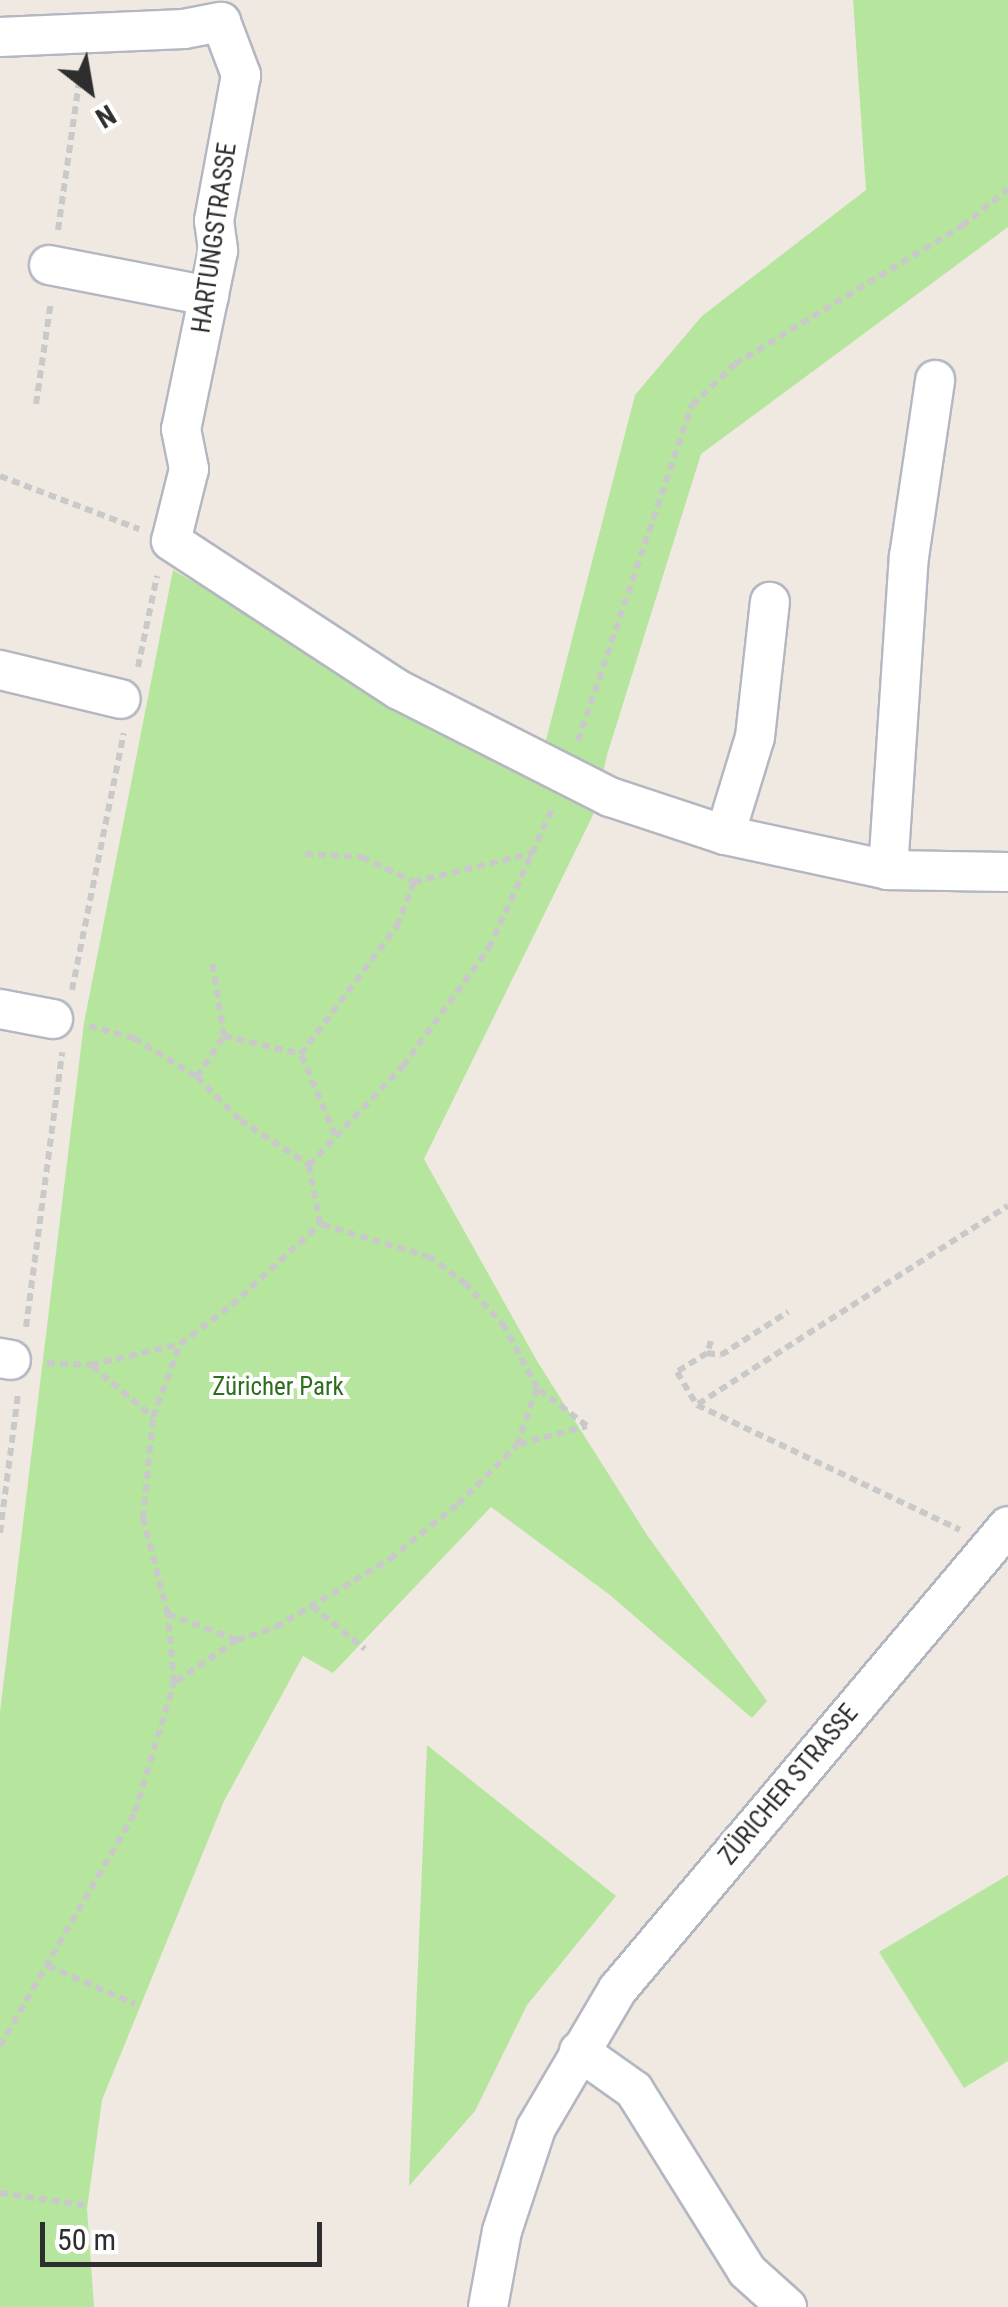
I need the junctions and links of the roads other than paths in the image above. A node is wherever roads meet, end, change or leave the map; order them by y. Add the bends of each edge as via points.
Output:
1 (230, 11) edge
2 (0, 36) edge
3 (49, 265) road end
4 (209, 296) junction
5 (935, 380) dead end
6 (770, 602) dead end
7 (0, 670) edge
8 (121, 699) dead end
9 (725, 835) junction
10 (888, 870) junction
11 (1008, 872) edge
12 (0, 1009) edge
13 (68, 1022) road end
14 (1003, 1545) edge
15 (579, 2051) junction
16 (488, 2307) edge
17 (786, 2307) edge

1 - 2 street via 184,28
1 - 4 street, HARTUNGSTRASSE via 241,75 214,221 218,251
3 - 4 street
4 - 9 street, HARTUNGSTRASSE via 182,428 190,469 171,542 400,690 610,797
5 - 10 street via 909,557
6 - 9 street via 755,736
7 - 8 street
9 - 10 street
10 - 11 street
12 - 13 street
14 - 15 street, ZÜRICHER STRASSE via 618,1989
15 - 16 street, ZÜRICHER STRASSE via 536,2128 502,2232
15 - 17 street via 634,2090 747,2271

